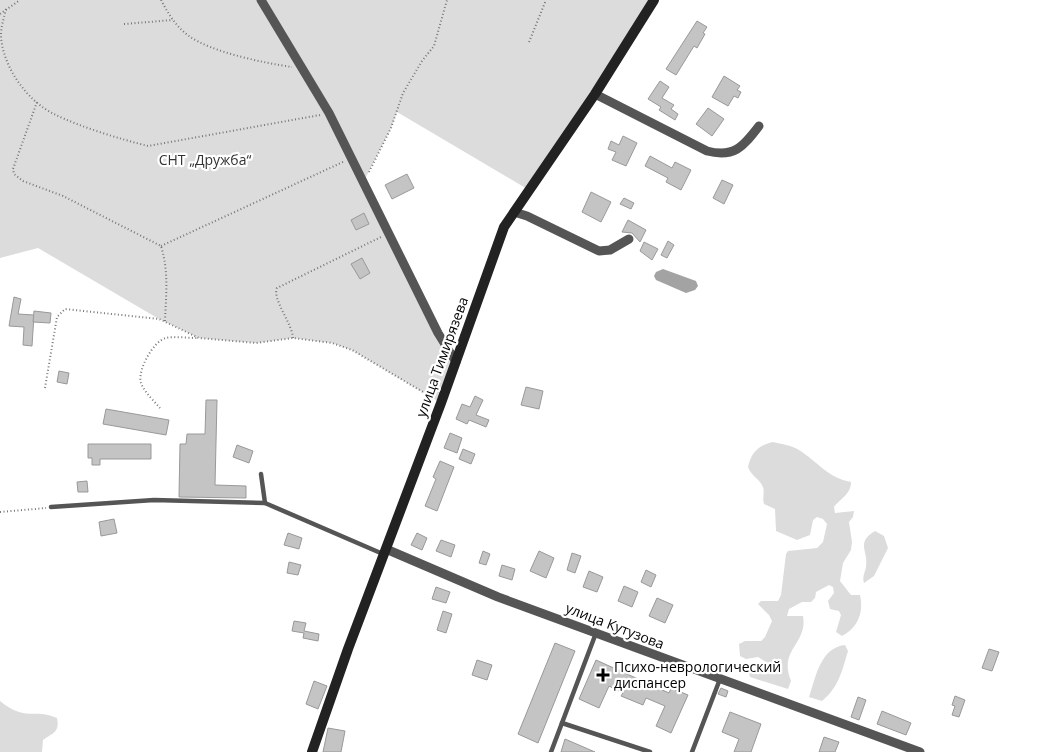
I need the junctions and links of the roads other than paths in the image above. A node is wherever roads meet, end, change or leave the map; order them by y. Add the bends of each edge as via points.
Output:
1 (261, 0) edge
2 (654, 0) edge
3 (595, 94) junction
4 (758, 126) dead end
5 (514, 212) junction
6 (629, 239) dead end
7 (456, 362) junction
8 (261, 474) dead end
9 (265, 503) junction
10 (51, 508) road end
11 (385, 551) junction
12 (596, 633) junction
13 (720, 679) junction
14 (562, 722) junction
15 (312, 752) edge
16 (551, 752) edge
17 (650, 752) edge
18 (692, 752) edge
19 (920, 752) edge

1 - 7 street via 330,113 438,333
2 - 3 main road, улица Тимирязева
3 - 4 street via 707,151 719,154 733,152 745,144
3 - 5 main road, улица Тимирязева
5 - 6 street via 600,251 610,250
5 - 7 main road, улица Тимирязева via 504,227 492,258
7 - 11 main road, улица Тимирязева
8 - 9 lane
9 - 10 lane via 154,500
9 - 11 lane
11 - 12 street, улица Кутузова
11 - 15 main road, улица Тимирязева
12 - 13 street, улица Кутузова
12 - 14 lane
13 - 18 lane
13 - 19 street, улица Кутузова
14 - 16 lane
14 - 17 lane

